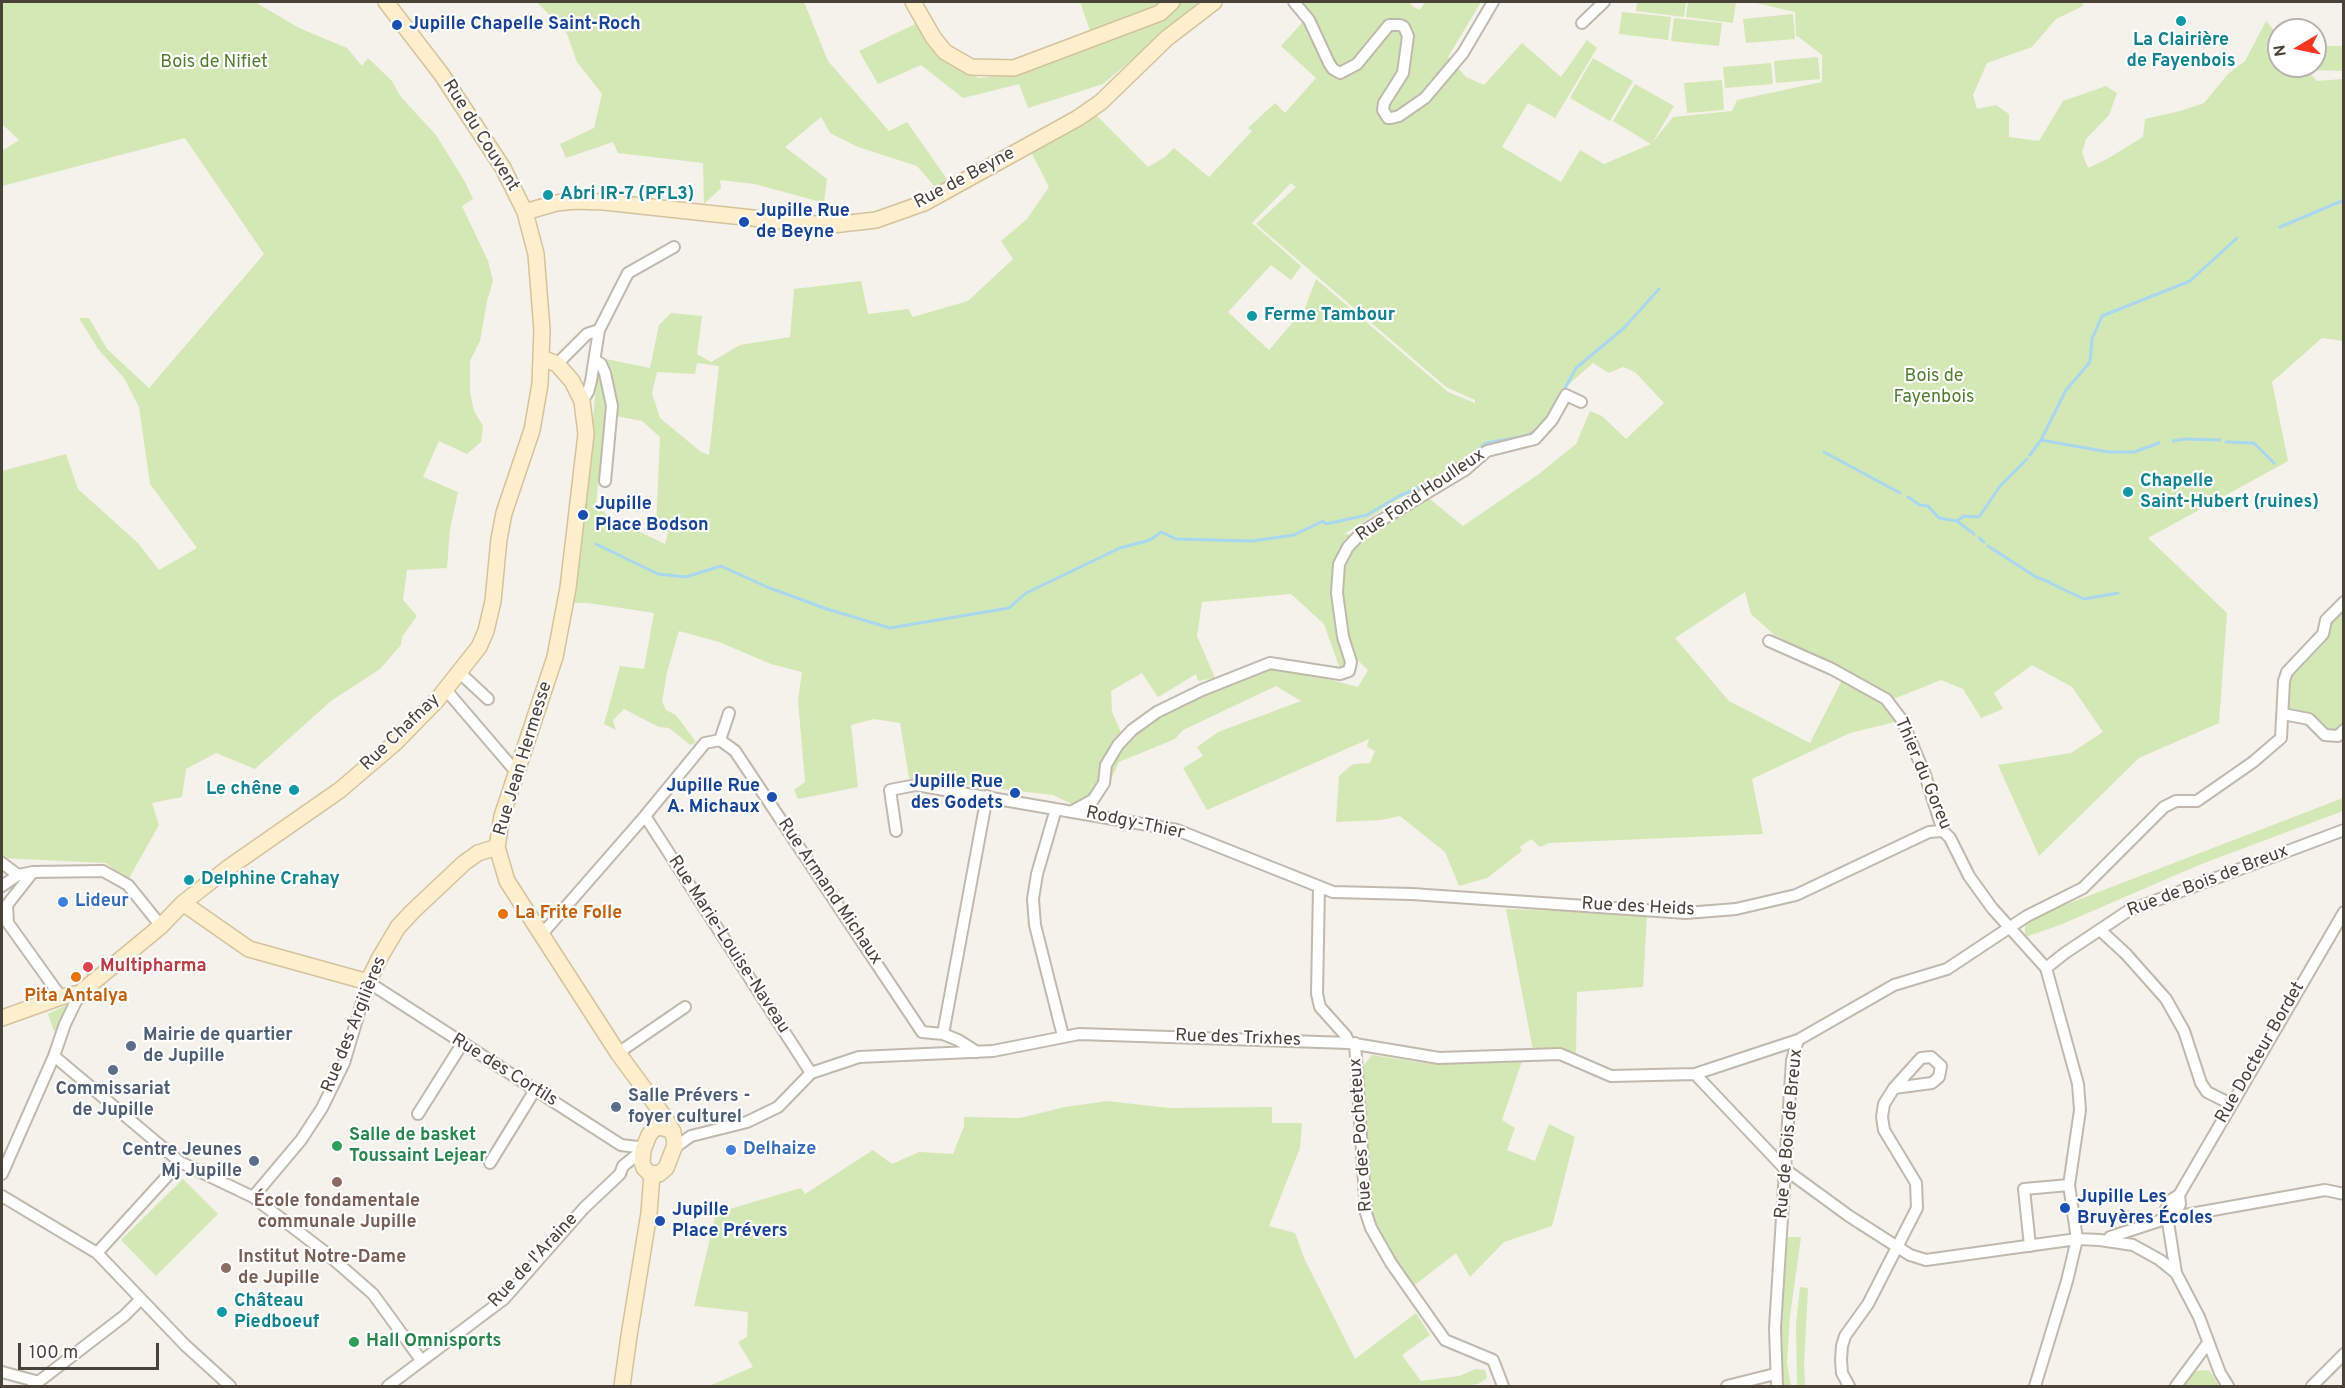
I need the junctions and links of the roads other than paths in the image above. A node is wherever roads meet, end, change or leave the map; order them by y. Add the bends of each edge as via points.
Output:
1 (386, 2) edge
2 (913, 2) edge
3 (1172, 2) edge
4 (1214, 2) edge
5 (1294, 2) edge
6 (1493, 2) edge
7 (1604, 2) edge
8 (1582, 23) dead end
9 (525, 212) junction
10 (674, 247) dead end
11 (599, 330) junction
12 (595, 360) junction
13 (549, 361) junction
14 (582, 401) junction
15 (1581, 402) dead end
16 (605, 481) dead end
17 (2343, 602) edge
18 (1769, 641) dead end
19 (460, 673) junction
20 (446, 690) junction
21 (488, 699) dead end
22 (729, 713) dead end
23 (2283, 714) junction
24 (2343, 730) edge
25 (720, 740) junction
26 (517, 773) junction
27 (987, 796) junction
28 (1056, 809) junction
29 (1071, 812) junction
30 (645, 816) junction
31 (2343, 830) edge
32 (896, 831) dead end
33 (1942, 831) junction
34 (497, 847) junction
35 (2, 863) edge
36 (33, 872) junction
37 (18, 875) junction
38 (2, 886) edge
39 (1319, 887) junction
40 (183, 903) junction
41 (2343, 912) edge
42 (161, 926) junction
43 (2009, 928) junction
44 (2100, 930) junction
45 (542, 934) junction
46 (2046, 968) junction
47 (368, 982) junction
48 (80, 993) junction
49 (61, 997) junction
50 (685, 1007) dead end
51 (2, 1018) edge
52 (943, 1034) junction
53 (1063, 1036) junction
54 (1798, 1040) junction
55 (1352, 1043) junction
56 (462, 1044) junction
57 (977, 1052) junction
58 (618, 1053) junction
59 (54, 1056) junction
60 (812, 1073) junction
61 (1695, 1074) junction
62 (636, 1081) junction
63 (1894, 1088) dead end
64 (535, 1090) junction
65 (2231, 1104) junction
66 (418, 1114) dead end
67 (672, 1132) junction
68 (691, 1136) junction
69 (674, 1148) junction
70 (649, 1157) junction
71 (180, 1162) junction
72 (490, 1163) dead end
73 (1786, 1170) junction
74 (2, 1174) edge
75 (2069, 1185) junction
76 (2343, 1194) edge
77 (2, 1196) edge
78 (253, 1197) junction
79 (2168, 1218) junction
80 (2077, 1239) junction
81 (2100, 1240) junction
82 (1898, 1246) junction
83 (2030, 1246) junction
84 (97, 1253) junction
85 (2176, 1273) junction
86 (140, 1300) junction
87 (2208, 1343) junction
88 (2343, 1354) edge
89 (421, 1360) junction
90 (2, 1372) edge
91 (1776, 1374) junction
92 (36, 1384) edge
93 (223, 1385) edge
94 (388, 1386) edge
95 (622, 1386) edge
96 (1503, 1386) edge
97 (1727, 1386) edge
98 (1777, 1386) edge
99 (1849, 1386) edge
100 (2035, 1386) edge
101 (2176, 1386) edge
102 (2228, 1386) edge
103 (2313, 1386) edge

1 - 9 street, Rue du Couvent via 430,59 503,168
2 - 3 street via 945,52 971,67 1014,68 1160,13
4 - 9 street, Rue de Beyne via 1167,38 1101,102 1078,118 924,203 876,220 832,225 799,223 576,201
5 - 6 street via 1309,20 1329,63 1340,73 1357,64 1389,24 1404,27 1408,36 1403,73 1384,103 1388,118 1399,116 1425,99 1463,53
7 - 8 street
9 - 13 street, Rue du Couvent via 536,254
10 - 11 street via 628,273
11 - 12 street
11 - 13 street
12 - 14 street
12 - 16 street via 605,372 612,406
13 - 14 street via 572,381
13 - 19 street, Rue Chafnay via 532,430 504,513 486,631
14 - 26 street, Rue Jean Hermesse via 586,434 562,624
15 - 29 street, Rue Fond Houlleux via 1566,395 1535,439 1487,451 1466,470 1363,531 1348,547 1339,564 1337,593 1351,662 1349,671 1340,674 1270,663 1157,712 1118,745 1106,765 1104,783 1092,800
17 - 23 street, Rue de Bois de Breux via 2326,620 2323,634 2287,672
18 - 33 street, Thier du Goreu via 1886,699 1902,720
19 - 20 street, Rue Chafnay
19 - 21 street
20 - 26 street
20 - 40 street, Rue Chafnay via 395,743 340,790
22 - 25 street
23 - 24 street via 2309,719 2325,735 2338,736
23 - 43 street, Rue de Bois de Breux via 2281,738 2253,762 2197,801 2176,801 2164,807 2083,888
25 - 30 street via 705,742
25 - 52 street, Rue Armand Michaux via 735,751 922,1032
26 - 34 street, Rue Jean Hermesse via 502,816
27 - 28 street, Rodgy-Thier
27 - 32 street, Rodgy-Thier via 916,785 890,790
27 - 52 street
28 - 29 street, Rodgy-Thier
28 - 53 street via 1036,874 1033,899 1035,925
29 - 39 street, Rodgy-Thier via 1178,830
30 - 45 street
30 - 60 street, Rue Marie-Louise-Naveau
31 - 44 street, Rue de Bois de Breux via 2128,911
33 - 39 street, Rue des Heids via 1929,832 1796,895 1736,909 1686,912 1345,893
33 - 43 street, Thier du Goreu via 1950,838 1969,876
34 - 45 street, Rue Jean Hermesse via 507,881
34 - 47 street, Rue des Argilières via 464,863 412,911 398,927
35 - 37 street
36 - 37 street
36 - 42 street via 103,871 128,885
36 - 49 street via 7,905 8,923
37 - 38 street
39 - 55 street via 1317,994 1320,1007
40 - 42 street, Rue Chafnay
40 - 47 street via 249,949
41 - 65 street, Rue Docteur Bordet
42 - 48 street, Rue Chafnay
43 - 46 street
43 - 54 street, Rue de Bois de Breux via 1947,969 1894,985
44 - 46 street, Rue de Bois de Breux
44 - 65 street via 2166,999 2184,1031 2207,1092
45 - 58 street, Rue Jean Hermesse
46 - 75 street via 2078,1084 2080,1110
47 - 56 street, Rue des Cortils
47 - 78 street, Rue des Argilières via 344,1063 322,1107 301,1140
48 - 49 street
48 - 59 street
49 - 51 street
50 - 58 street
52 - 57 street, Rue Armand Michaux
53 - 55 street, Rue des Trixhes
53 - 57 street, Rue des Trixhes
54 - 61 street, Rue des Trixhes
54 - 73 street, Rue de Bois de Breux via 1792,1060
55 - 61 street, Rue des Trixhes via 1439,1058 1560,1054 1611,1076
55 - 96 street, Rue des Pocheteux via 1366,1213 1371,1228 1445,1340 1493,1360
56 - 64 street, Rue des Cortils
56 - 66 street
57 - 60 street, Rue des Trixhes via 859,1057
58 - 62 street, Rue Jean Hermesse
59 - 71 street
59 - 74 street
60 - 68 street, Rue des Trixhes via 778,1107 747,1122
61 - 73 street
62 - 67 street, Rue Jean Hermesse
62 - 70 street, Rue Jean Hermesse via 649,1113
63 - 82 street via 1884,1104 1884,1130 1916,1183 1917,1208
64 - 70 street, Rue des Cortils via 621,1145 637,1148
64 - 72 street
65 - 79 street, Rue Docteur Bordet via 2179,1195 2170,1200
67 - 68 street, Rue des Trixhes
67 - 69 street
67 - 70 street via 658,1128
68 - 69 street, Rue des Trixhes
69 - 70 street via 666,1168
70 - 89 street, Rue de l'Araine via 623,1166 620,1174 584,1208 504,1299
70 - 95 street via 649,1214
71 - 78 street
71 - 84 street
73 - 82 street
73 - 91 street, Rue de Bois de Breux via 1775,1328
75 - 80 street
75 - 83 street via 2024,1189
76 - 79 street via 2325,1190
77 - 84 street
78 - 89 street via 373,1294
79 - 81 street
79 - 85 street
80 - 81 street
80 - 83 street
80 - 100 street
81 - 85 street via 2133,1245
82 - 83 street via 1926,1260
82 - 99 street via 1868,1304 1845,1336 1842,1373
84 - 86 street
85 - 87 street
86 - 92 street
86 - 93 street
87 - 101 street
87 - 102 street
88 - 103 street
89 - 94 street, Rue de l'Araine
90 - 92 street
91 - 97 street
91 - 98 street, Rue de Bois de Breux

